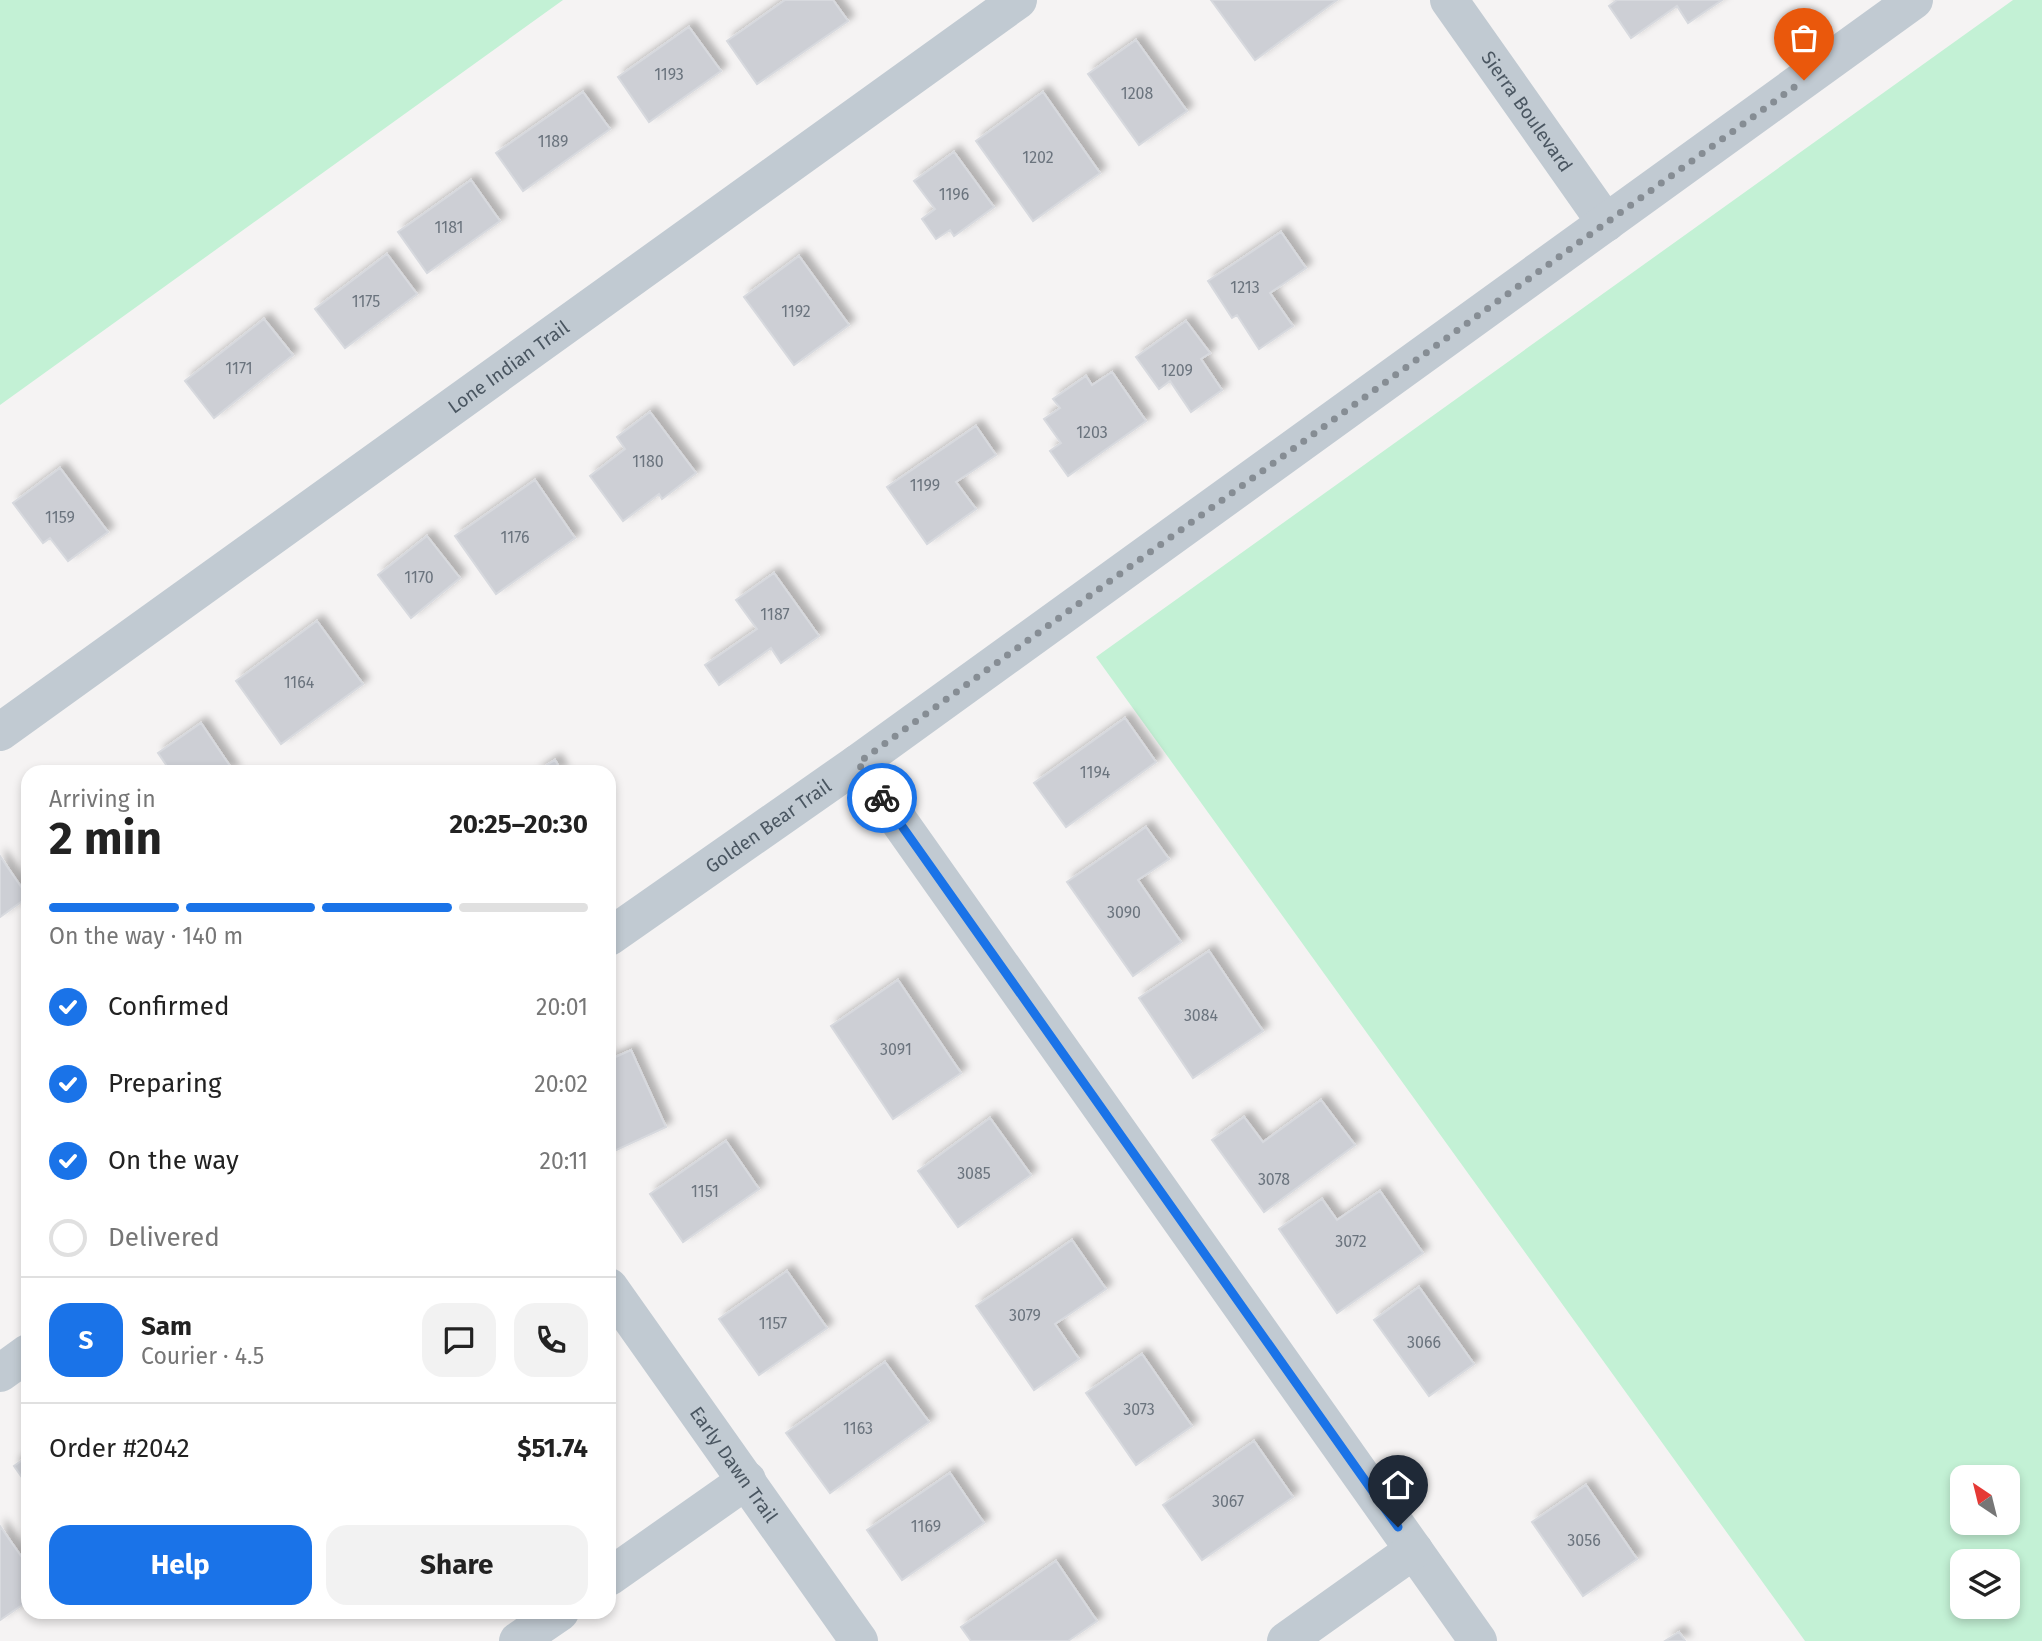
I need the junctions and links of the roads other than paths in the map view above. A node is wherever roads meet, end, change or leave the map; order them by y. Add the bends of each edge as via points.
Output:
1 (1018, 0) edge
2 (1449, 0) edge
3 (1914, 0) edge
4 (1606, 223) junction
5 (0, 732) edge
6 (858, 763) junction
7 (616, 932) edge
8 (616, 1297) edge
9 (21, 1358) edge
10 (0, 1373) edge
11 (747, 1480) junction
12 (1414, 1550) junction
13 (616, 1572) edge
14 (550, 1619) edge
15 (518, 1641) edge
16 (859, 1641) edge
17 (1286, 1641) edge
18 (1478, 1641) edge

1 - 5 street, Lone Indian Trail
2 - 4 street, Sierra Boulevard
3 - 4 street, Golden Bear Trail
4 - 6 street, Golden Bear Trail
6 - 7 street, Golden Bear Trail
6 - 12 street
8 - 11 street, Early Dawn Trail
9 - 10 street
11 - 13 street
11 - 16 street, Early Dawn Trail
12 - 17 street
12 - 18 street
14 - 15 street

